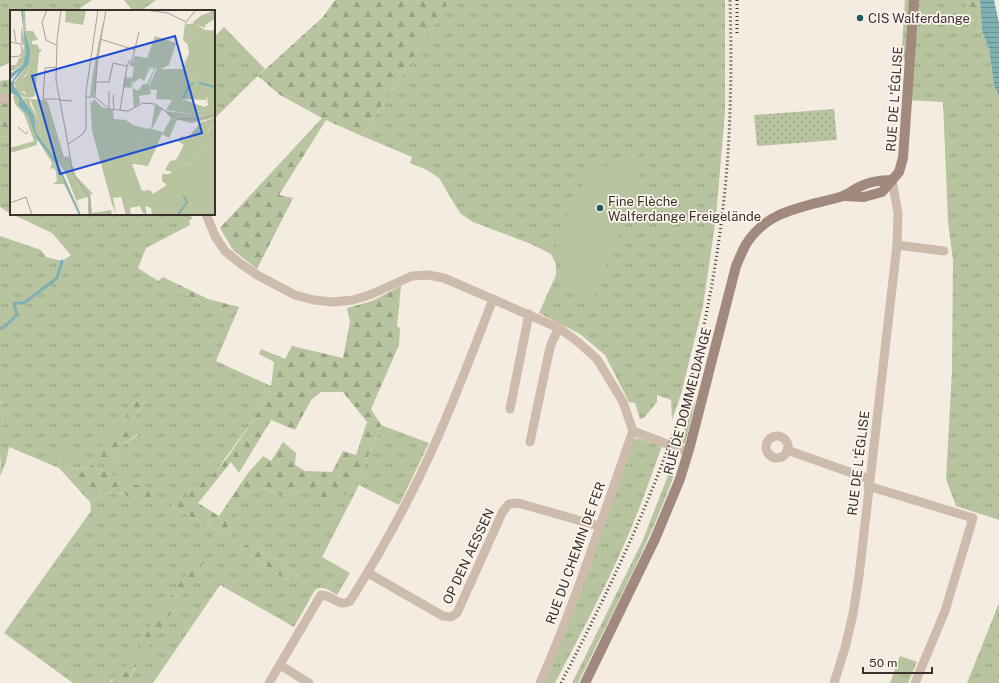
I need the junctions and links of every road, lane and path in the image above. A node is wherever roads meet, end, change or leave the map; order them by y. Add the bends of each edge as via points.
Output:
1 (914, 0) edge
2 (0, 98) edge
3 (10, 100) edge
4 (892, 180) junction
5 (206, 215) edge
6 (897, 245) junction
7 (944, 251) dead end
8 (493, 299) junction
9 (529, 314) junction
10 (560, 328) junction
11 (510, 409) dead end
12 (632, 431) junction
13 (530, 442) dead end
14 (787, 450) dead end
15 (688, 452) junction
16 (869, 482) junction
17 (599, 526) junction
18 (368, 573) junction
19 (280, 664) junction
20 (269, 683) edge
21 (308, 683) edge
22 (540, 683) edge
23 (585, 683) edge
24 (834, 683) edge
25 (915, 683) edge

1 - 4 main road, RUE DE L'ÉGLISE via 903,158
2 - 3 street
4 - 6 street, RUE DE L'ÉGLISE via 898,213
4 - 15 main road, RUE DE DOMMELDANGE via 874,181 842,196 776,215 759,228 746,245 736,266
5 - 8 street via 215,236 225,251 257,275 295,295 320,301 353,300 412,276 428,275 444,278
6 - 7 street
6 - 16 street, RUE DE L'ÉGLISE
8 - 9 street
8 - 18 street via 432,449 404,508
9 - 10 street
9 - 11 street
10 - 12 street via 597,359 623,402
10 - 13 street via 549,352
12 - 15 street
12 - 17 street, RUE DU CHEMIN DE FER
14 - 16 street
15 - 23 main road, RUE DE DOMMELDANGE via 680,479 655,539
16 - 24 street, RUE DE L'ÉGLISE via 853,614
16 - 25 street via 973,518 945,611
17 - 18 street, OP DEN AESSEN via 518,503 509,504 503,511 457,613 451,617 443,616
17 - 22 street, RUE DU CHEMIN DE FER
18 - 19 street via 346,604 322,595
19 - 20 street
19 - 21 street

